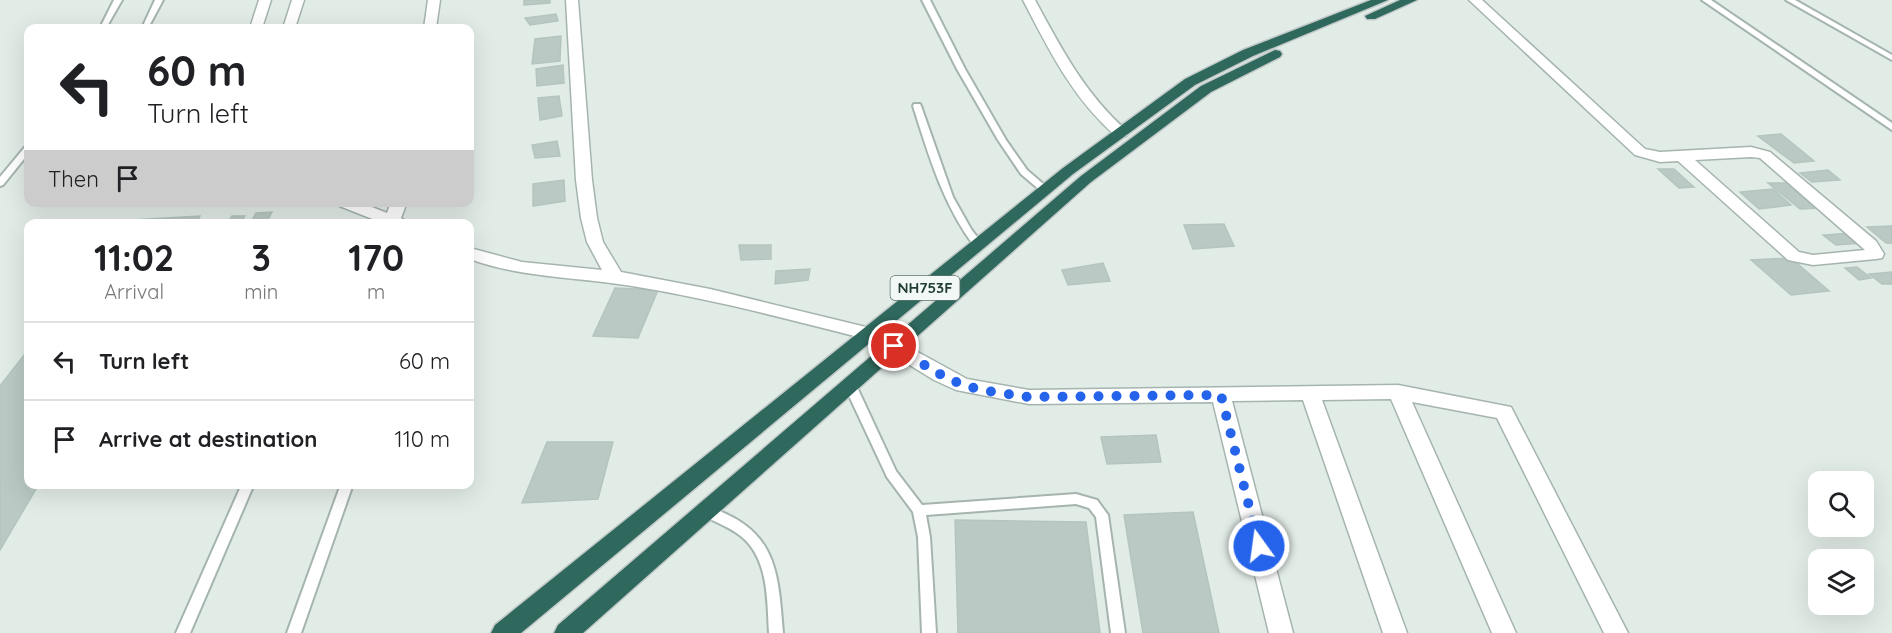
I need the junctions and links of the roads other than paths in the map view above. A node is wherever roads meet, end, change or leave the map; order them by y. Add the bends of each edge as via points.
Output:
1 (118, 0) edge
2 (159, 0) edge
3 (265, 0) edge
4 (298, 0) edge
5 (434, 0) edge
6 (572, 0) edge
7 (926, 0) edge
8 (1029, 0) edge
9 (1382, 0) edge
10 (1411, 0) edge
11 (1475, 0) edge
12 (1706, 0) edge
13 (1790, 0) edge
14 (105, 24) edge
15 (147, 24) edge
16 (257, 24) edge
17 (289, 24) edge
18 (431, 24) edge
19 (1892, 58) edge
20 (917, 106) dead end
21 (1892, 127) edge
22 (1121, 133) junction
23 (24, 155) edge
24 (1682, 156) junction
25 (0, 183) edge
26 (1045, 190) junction
27 (357, 207) edge
28 (391, 219) edge
29 (978, 245) junction
30 (474, 255) edge
31 (615, 277) junction
32 (870, 334) junction
33 (894, 346) junction
34 (850, 385) junction
35 (1398, 392) junction
36 (1310, 394) junction
37 (1221, 395) junction
38 (246, 489) edge
39 (345, 489) edge
40 (919, 510) junction
41 (706, 511) junction
42 (183, 633) edge
43 (294, 633) edge
44 (504, 633) edge
45 (566, 633) edge
46 (776, 633) edge
47 (928, 633) edge
48 (1118, 633) edge
49 (1281, 633) edge
50 (1395, 633) edge
51 (1504, 633) edge
52 (1616, 633) edge

1 - 14 lane
2 - 15 lane
3 - 16 street
4 - 17 street
5 - 18 street
6 - 31 street via 589,218 595,242
7 - 26 lane via 1002,140 1024,172
8 - 22 street via 1084,96
9 - 22 highway, NH753F via 1248,53 1191,82
10 - 33 highway, NH753F via 1261,60 1206,89 1086,179
11 - 24 street via 1640,152 1654,157
12 - 21 lane
13 - 19 lane
20 - 29 lane via 949,199
22 - 26 highway, NH753F
23 - 25 lane
24 - 24 street via 1794,256 1813,260 1876,254 1765,155 1751,152
26 - 29 highway, NH753F
27 - 28 street
29 - 32 highway, NH753F
30 - 31 street via 502,263
31 - 32 street
32 - 44 highway, NH753F
33 - 34 highway, NH753F
33 - 37 street via 963,385 1007,394
34 - 40 lane via 891,474
34 - 41 highway, NH753F
35 - 36 street
35 - 51 street
35 - 52 street via 1504,412
36 - 37 street
36 - 50 street
37 - 49 street
38 - 42 lane
39 - 43 lane
40 - 47 lane via 924,537
40 - 48 lane via 1076,499 1093,504 1102,515
41 - 45 highway, NH753F
41 - 46 lane via 749,535 763,552 771,580

